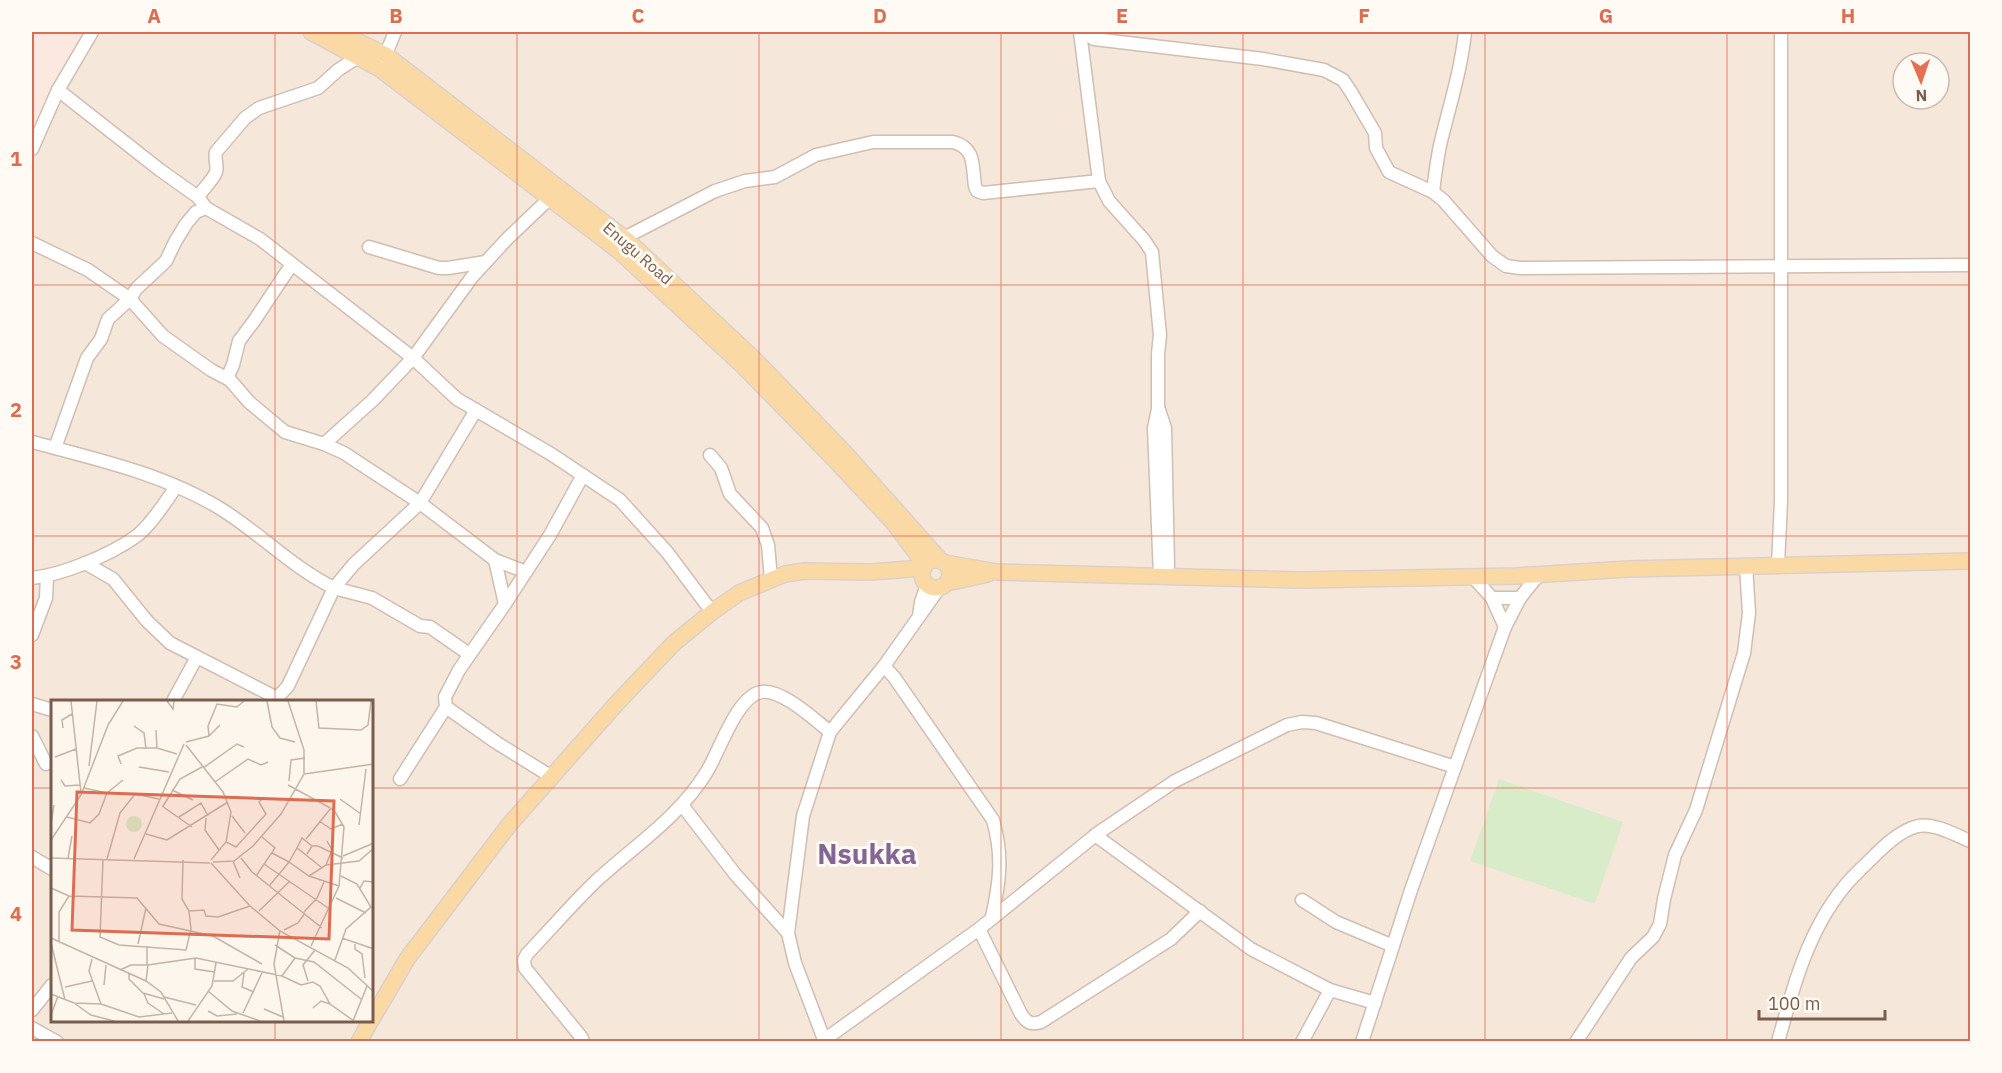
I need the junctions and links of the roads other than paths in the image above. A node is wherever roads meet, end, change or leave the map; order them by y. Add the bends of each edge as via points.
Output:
1 (92, 32) edge
2 (311, 32) edge
3 (339, 32) edge
4 (395, 32) edge
5 (1465, 32) edge
6 (1781, 32) edge
7 (1086, 34) edge
8 (358, 57) junction
9 (383, 62) junction
10 (58, 90) junction
11 (32, 149) edge
12 (1099, 181) junction
13 (1433, 192) junction
14 (198, 197) junction
15 (550, 198) junction
16 (206, 208) junction
17 (624, 238) junction
18 (32, 243) edge
19 (369, 247) dead end
20 (486, 262) junction
21 (292, 264) junction
22 (1971, 265) edge
23 (1780, 266) junction
24 (130, 299) junction
25 (413, 358) junction
26 (227, 378) junction
27 (476, 410) junction
28 (32, 442) edge
29 (324, 444) junction
30 (55, 448) junction
31 (710, 455) dead end
32 (583, 475) junction
33 (176, 487) junction
34 (420, 502) junction
35 (908, 542) junction
36 (495, 560) junction
37 (1971, 561) edge
38 (943, 562) junction
39 (85, 563) junction
40 (1778, 565) junction
41 (1746, 566) junction
42 (887, 570) junction
43 (526, 572) junction
44 (871, 572) junction
45 (997, 572) junction
46 (1539, 574) junction
47 (46, 576) junction
48 (1164, 576) junction
49 (1497, 576) junction
50 (1516, 576) junction
51 (1473, 577) junction
52 (32, 578) edge
53 (931, 578) junction
54 (771, 579) junction
55 (334, 588) junction
56 (1492, 598) junction
57 (1520, 598) junction
58 (505, 604) junction
59 (712, 612) junction
60 (1505, 627) junction
61 (32, 636) edge
62 (469, 654) junction
63 (197, 657) junction
64 (884, 666) junction
65 (276, 699) edge
66 (174, 700) edge
67 (32, 704) edge
68 (446, 707) junction
69 (51, 710) edge
70 (830, 732) junction
71 (32, 736) edge
72 (46, 764) dead end
73 (1455, 767) junction
74 (552, 777) junction
75 (400, 779) dead end
76 (682, 805) junction
77 (1095, 835) junction
78 (1971, 841) edge
79 (32, 857) edge
80 (51, 868) edge
81 (1000, 882) junction
82 (1015, 898) junction
83 (1302, 900) dead end
84 (1200, 912) junction
85 (992, 917) junction
86 (979, 929) junction
87 (788, 933) junction
88 (1393, 946) junction
89 (51, 986) edge
90 (1329, 990) junction
91 (1375, 1002) junction
92 (32, 1010) edge
93 (374, 1015) edge
94 (370, 1022) edge
95 (32, 1028) edge
96 (57, 1041) edge
97 (359, 1041) edge
98 (583, 1041) edge
99 (825, 1041) edge
100 (1302, 1041) edge
101 (1362, 1041) edge
102 (1576, 1041) edge
103 (1778, 1041) edge

1 - 10 street
2 - 8 main road
3 - 9 main road, Enugu Road
4 - 9 street
5 - 13 street
6 - 23 street
7 - 12 street via 1081,46
7 - 13 street via 1324,70 1343,80 1351,92 1375,133 1376,148 1389,172
8 - 9 main road
8 - 14 street via 318,88 259,108 245,118 216,152 216,174
9 - 15 main road
9 - 17 main road, Enugu Road
10 - 11 street
10 - 14 street
12 - 17 street via 983,193 977,191 970,153 962,145 873,142 816,155 775,177 715,191
12 - 48 street via 1109,201 1152,252 1160,335 1158,409 1165,428
13 - 23 street via 1506,266
14 - 16 street
15 - 20 street
15 - 35 main road via 619,251 744,368
16 - 21 street via 260,239
16 - 24 street via 196,212 166,261
17 - 38 main road, Enugu Road via 753,358
18 - 24 street via 88,270
19 - 20 street via 439,268
20 - 25 street
21 - 25 street
21 - 26 street via 239,340
22 - 23 street
23 - 40 street
24 - 26 street via 163,336
24 - 30 street via 108,319 101,339 87,358
25 - 27 street via 457,399
25 - 29 street
26 - 29 street via 285,432
27 - 32 street
27 - 34 street
28 - 30 street
29 - 34 street
30 - 33 street via 125,466
31 - 54 street via 721,468 730,494 762,528
32 - 43 street
32 - 59 street via 620,500 667,552
33 - 39 street via 136,537
33 - 55 street via 221,509 314,578
34 - 36 street
34 - 55 street
35 - 42 main road via 903,554
35 - 53 main road
36 - 43 street
36 - 58 street
37 - 40 main road
38 - 45 main road
38 - 53 main road via 932,560
38 - 53 main road via 950,573
39 - 47 street
39 - 63 street via 113,579 170,643
40 - 41 main road
41 - 46 main road
41 - 102 street via 1749,613 1744,653 1696,810 1674,855 1660,924 1653,937 1631,958
42 - 44 main road
42 - 53 main road
43 - 58 street
44 - 53 main road
44 - 54 main road via 806,571
45 - 48 main road
45 - 53 main road
46 - 50 main road
46 - 57 street
47 - 52 street
47 - 61 street via 46,598
48 - 51 main road via 1301,580
49 - 50 main road
49 - 51 main road
49 - 56 street
50 - 57 street
51 - 56 street
53 - 64 street via 919,615
54 - 59 main road via 738,593
55 - 62 street via 372,598 420,626 430,627
55 - 65 street via 288,686
56 - 57 street
56 - 60 street
57 - 60 street
58 - 62 street
59 - 74 main road via 674,643
60 - 73 street
62 - 68 street via 445,697
63 - 65 street
63 - 66 street
64 - 70 street
64 - 81 street via 993,819 999,841
67 - 69 street
68 - 74 street via 496,744
68 - 75 street
70 - 76 street via 775,693 752,695 740,708 706,773
70 - 87 street via 803,816
71 - 72 street
73 - 77 street via 1302,722 1287,725 1175,781
73 - 88 street
74 - 93 main road via 509,825 407,959
76 - 87 street via 735,874
76 - 98 street via 595,882 524,960 525,968
77 - 82 street
77 - 84 street
78 - 103 street via 1919,826 1881,849 1845,886 1803,958
79 - 80 street
81 - 82 street
81 - 85 street
82 - 85 street
83 - 88 street via 1336,922
84 - 86 street via 1171,939 1041,1023 1033,1024 1021,1014
84 - 90 street via 1251,949
85 - 86 street
86 - 99 street
87 - 99 street via 795,963
88 - 91 street
89 - 92 street
90 - 91 street
90 - 100 street
91 - 101 street
94 - 97 main road
95 - 96 street

